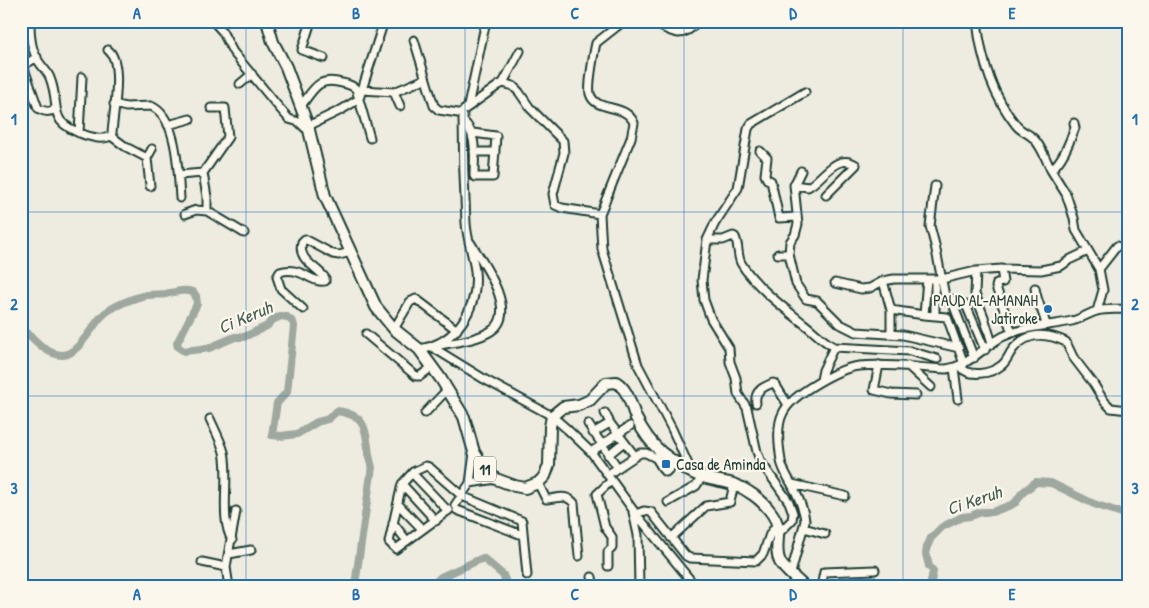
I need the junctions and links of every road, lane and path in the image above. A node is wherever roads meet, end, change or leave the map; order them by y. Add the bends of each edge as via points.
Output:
1 (30, 21) edge
2 (215, 21) edge
3 (267, 21) edge
4 (311, 21) edge
5 (384, 21) edge
6 (486, 21) edge
7 (624, 21) edge
8 (651, 21) edge
9 (698, 21) edge
10 (977, 21) edge
11 (414, 40) dead end
12 (108, 50) dead end
13 (520, 50) dead end
14 (36, 57) junction
15 (324, 58) dead end
16 (22, 63) edge
17 (252, 74) junction
18 (82, 77) dead end
19 (425, 79) junction
20 (503, 83) junction
21 (240, 84) dead end
22 (362, 90) junction
23 (394, 92) junction
24 (805, 92) dead end
25 (359, 99) junction
26 (114, 104) junction
27 (301, 106) junction
28 (400, 106) dead end
29 (211, 108) dead end
30 (55, 109) junction
31 (463, 113) junction
32 (190, 119) dead end
33 (1074, 123) dead end
34 (168, 125) junction
35 (309, 127) junction
36 (79, 133) junction
37 (473, 133) junction
38 (111, 136) junction
39 (370, 138) dead end
40 (152, 149) dead end
41 (760, 151) dead end
42 (474, 152) junction
43 (495, 152) junction
44 (148, 158) junction
45 (1051, 170) junction
46 (801, 171) dead end
47 (203, 173) junction
48 (178, 175) junction
49 (794, 184) junction
50 (150, 186) dead end
51 (934, 186) dead end
52 (826, 194) dead end
53 (180, 198) dead end
54 (207, 211) junction
55 (185, 214) dead end
56 (600, 214) junction
57 (797, 217) junction
58 (244, 233) dead end
59 (466, 235) junction
60 (707, 240) junction
61 (1117, 246) dead end
62 (1088, 251) junction
63 (351, 252) junction
64 (778, 254) dead end
65 (789, 254) junction
66 (1001, 269) junction
67 (1099, 269) junction
68 (976, 271) junction
69 (927, 279) junction
70 (939, 279) junction
71 (883, 281) junction
72 (835, 283) dead end
73 (1035, 288) dead end
74 (966, 305) dead end
75 (304, 309) dead end
76 (1128, 309) edge
77 (891, 310) junction
78 (1097, 311) junction
79 (924, 314) junction
80 (935, 315) junction
81 (1046, 325) junction
82 (394, 329) junction
83 (457, 330) junction
84 (1012, 332) junction
85 (891, 333) junction
86 (366, 334) dead end
87 (992, 343) junction
88 (432, 347) junction
89 (834, 347) junction
90 (959, 348) junction
91 (418, 349) junction
92 (985, 350) junction
93 (974, 358) junction
94 (937, 359) dead end
95 (880, 365) junction
96 (908, 366) junction
97 (959, 366) junction
98 (432, 367) junction
99 (821, 380) junction
100 (931, 387) dead end
101 (448, 390) junction
102 (916, 395) dead end
103 (958, 399) dead end
104 (756, 403) dead end
105 (788, 405) junction
106 (1128, 410) edge
107 (425, 413) dead end
108 (605, 413) dead end
109 (552, 416) junction
110 (210, 419) dead end
111 (588, 424) dead end
112 (610, 424) junction
113 (630, 426) dead end
114 (593, 433) junction
115 (618, 433) junction
116 (624, 442) junction
117 (601, 445) junction
118 (594, 450) dead end
119 (474, 452) junction
120 (608, 455) junction
121 (635, 456) junction
122 (676, 462) junction
123 (618, 468) junction
124 (412, 473) junction
125 (610, 473) dead end
126 (697, 475) junction
127 (496, 479) junction
128 (611, 482) junction
129 (470, 483) junction
130 (538, 483) junction
131 (402, 484) junction
132 (734, 484) junction
133 (792, 484) junction
134 (462, 496) junction
135 (845, 496) dead end
136 (668, 502) dead end
137 (398, 504) junction
138 (452, 509) junction
139 (236, 511) dead end
140 (634, 512) junction
141 (436, 521) junction
142 (394, 523) junction
143 (778, 528) junction
144 (804, 528) junction
145 (422, 530) junction
146 (825, 534) dead end
147 (522, 535) junction
148 (671, 538) junction
149 (232, 540) junction
150 (407, 540) junction
151 (251, 550) dead end
152 (229, 554) junction
153 (579, 556) dead end
154 (202, 562) dead end
155 (608, 566) dead end
156 (226, 567) junction
157 (875, 570) dead end
158 (791, 573) junction
159 (526, 575) dead end
160 (592, 577) dead end
161 (229, 587) edge
162 (594, 587) edge
163 (638, 587) edge
164 (696, 587) edge
165 (804, 587) edge
166 (821, 587) edge

1 - 14 street
2 - 17 street via 233,52
3 - 27 highway, 11
4 - 15 street via 302,50
5 - 22 street
6 - 31 street
7 - 56 street via 596,42 590,85 594,100 626,112 634,123
8 - 9 street via 679,33 688,32
10 - 45 street via 979,46 999,100 1017,127 1036,141
11 - 19 street
12 - 26 street via 116,62
13 - 20 street
14 - 16 street
14 - 30 street via 50,80
16 - 30 street via 38,108 44,112
17 - 21 street
17 - 35 street via 290,119
18 - 36 street
19 - 23 street
19 - 31 street via 436,109
20 - 31 street
20 - 56 street via 520,92 530,108 563,142 564,153 553,194 555,205
22 - 23 street
22 - 25 street
23 - 28 street
24 - 60 street via 751,124 738,188
25 - 27 street via 354,87 326,80
25 - 35 street
25 - 39 street
26 - 34 street via 151,106 160,112
26 - 38 street
27 - 35 highway, 11
29 - 47 street via 224,108 228,137
30 - 36 street via 61,123
31 - 37 street
31 - 59 street
32 - 34 street
33 - 45 street via 1070,141 1058,164
34 - 48 street
35 - 63 highway, 11 via 326,196
36 - 38 street via 102,139
37 - 42 street
37 - 43 street via 496,136
38 - 44 street
40 - 44 street
41 - 57 street via 767,158 765,175 771,181 779,218
42 - 43 street
42 - 43 street via 474,176 492,178
44 - 50 street
45 - 62 street via 1066,194 1076,230
46 - 49 street
47 - 48 street
47 - 54 street
48 - 53 street
49 - 52 street via 808,187 837,163 847,161 856,165
49 - 57 street
51 - 70 street via 930,226
54 - 55 street
54 - 58 street
56 - 126 street via 602,249 632,348 643,376
57 - 65 street via 797,231 790,242
59 - 83 street via 475,283 469,310
59 - 88 street via 496,285 502,305 501,318 494,330 481,336
60 - 89 street via 735,237 739,257 751,275 782,307
60 - 143 street via 702,293 707,310 729,348 738,394 747,408 761,462 789,502 792,520
61 - 67 street
62 - 66 street via 1060,266 1041,270
62 - 67 street
63 - 75 street via 333,254 306,239 302,242 304,260 320,271 325,281 317,281 294,270 280,272 277,277 281,290
63 - 82 highway, 11 via 376,307
64 - 65 street
65 - 85 street via 796,284 806,299 817,301 849,330
66 - 68 street
66 - 84 street via 1003,282 997,283 996,287
67 - 78 street via 1103,290
68 - 70 street
68 - 87 street via 975,294
69 - 70 street
69 - 71 street
69 - 79 street
70 - 80 street
70 - 93 street via 946,301 951,299
71 - 72 street via 870,288
71 - 77 street
73 - 81 street
74 - 92 street
76 - 78 street
77 - 79 street
77 - 85 street
78 - 81 street via 1074,320
79 - 80 street
80 - 90 street via 947,317
81 - 84 street
82 - 83 street via 410,302 416,299
82 - 91 highway, 11
83 - 88 street
84 - 87 street
85 - 90 street
86 - 98 street via 416,376
87 - 92 street
88 - 91 street
88 - 109 street via 484,380
89 - 94 street via 910,351
89 - 99 street
90 - 97 street
91 - 98 highway, 11
92 - 93 street
93 - 97 street
95 - 96 street
95 - 99 street via 857,366
95 - 102 street via 874,390
96 - 97 street via 946,369
96 - 100 street
97 - 103 street
97 - 106 street via 966,372 987,372 1003,364 1023,340 1050,335 1066,342 1073,358 1111,408
98 - 101 highway, 11
99 - 105 street
101 - 107 street
101 - 119 highway, 11 via 464,417
104 - 105 street via 757,393 773,383
105 - 133 street via 779,431 781,461
108 - 112 street
109 - 122 highway via 563,407 590,400 606,384 616,382 624,390 647,436
109 - 128 street via 590,452
109 - 130 highway via 549,465
110 - 149 street via 224,452 227,532
111 - 114 street
112 - 114 street
112 - 115 street
113 - 115 street
114 - 117 street
115 - 116 street
115 - 117 street
116 - 120 street
116 - 121 street
117 - 118 street
117 - 120 street
119 - 127 highway, 11 via 486,471
119 - 129 street
120 - 123 street
121 - 122 street via 640,453 656,458 666,472
121 - 123 street
122 - 126 highway
123 - 125 street
124 - 131 street
124 - 134 street via 429,466
124 - 138 street
126 - 132 highway
126 - 136 street via 696,486
127 - 129 street
127 - 130 highway, 11 via 525,488
128 - 140 street
128 - 155 street via 597,494 605,527 612,537
129 - 134 street
130 - 153 street via 546,499 564,497 574,503
131 - 137 street
131 - 141 street
132 - 143 highway via 772,512
132 - 148 street via 730,502 706,506
133 - 135 street
133 - 144 street via 804,514
134 - 138 street
134 - 147 street via 521,519
137 - 142 street
137 - 145 street
138 - 141 street
138 - 147 street
139 - 149 street
140 - 148 street via 651,512
140 - 163 street via 638,535
140 - 164 street
141 - 145 street
142 - 150 street
142 - 150 street via 389,542 396,549
143 - 148 street via 770,534 763,554 756,561 690,558
143 - 158 highway via 780,559
144 - 146 street
144 - 158 street
145 - 150 street
147 - 159 street
149 - 152 street
151 - 152 street
152 - 156 street
154 - 156 street
156 - 161 street
157 - 166 street via 824,572
158 - 165 highway
160 - 162 street

